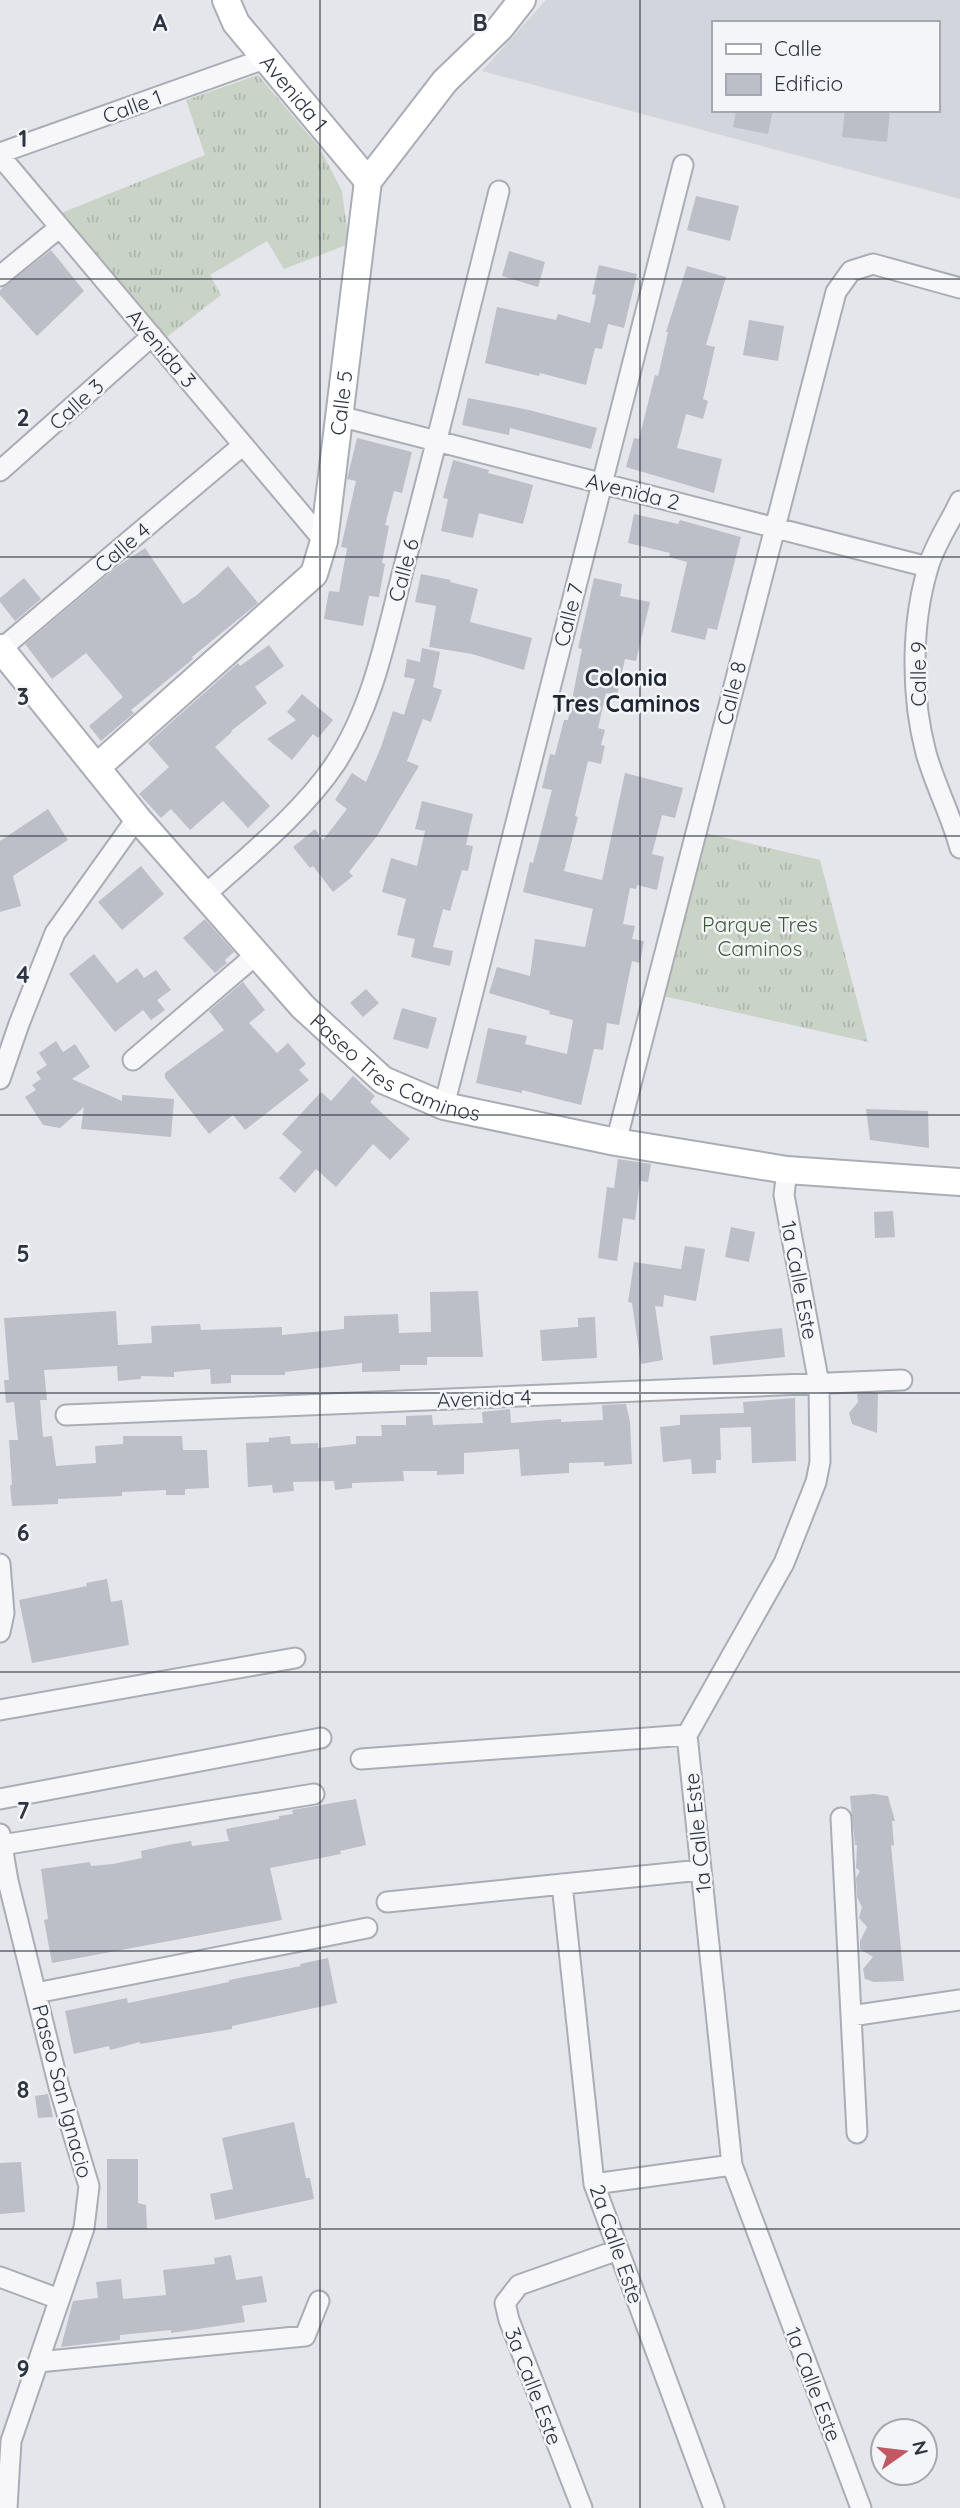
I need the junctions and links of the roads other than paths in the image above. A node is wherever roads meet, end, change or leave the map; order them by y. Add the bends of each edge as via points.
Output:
1 (226, 0) edge
2 (522, 0) edge
3 (264, 59) junction
4 (0, 154) edge
5 (683, 165) dead end
6 (368, 181) junction
7 (499, 191) dead end
8 (60, 227) junction
9 (0, 276) edge
10 (960, 288) edge
11 (152, 336) junction
12 (339, 416) junction
13 (437, 441) junction
14 (243, 445) junction
15 (0, 471) edge
16 (602, 483) junction
17 (960, 501) edge
18 (773, 527) junction
19 (324, 541) junction
20 (928, 567) junction
21 (0, 648) edge
22 (97, 767) junction
23 (137, 818) junction
24 (960, 848) edge
25 (205, 895) junction
26 (257, 954) junction
27 (133, 1060) dead end
28 (0, 1079) edge
29 (444, 1106) junction
30 (616, 1142) junction
31 (787, 1170) junction
32 (960, 1182) edge
33 (902, 1380) dead end
34 (819, 1384) junction
35 (66, 1415) dead end
36 (0, 1564) edge
37 (0, 1632) edge
38 (295, 1658) dead end
39 (0, 1710) edge
40 (687, 1735) junction
41 (321, 1738) dead end
42 (361, 1759) dead end
43 (314, 1794) dead end
44 (0, 1799) edge
45 (841, 1818) dead end
46 (1, 1840) edge
47 (701, 1870) junction
48 (4, 1882) edge
49 (562, 1884) junction
50 (387, 1902) dead end
51 (367, 1928) dead end
52 (36, 1993) junction
53 (960, 2000) edge
54 (851, 2016) junction
55 (857, 2133) dead end
56 (733, 2165) junction
57 (594, 2184) junction
58 (618, 2250) junction
59 (0, 2277) edge
60 (60, 2299) junction
61 (319, 2301) dead end
62 (38, 2362) junction
63 (6, 2508) edge
64 (582, 2508) edge
65 (714, 2508) edge
66 (861, 2508) edge

1 - 3 street, Avenida 1 via 236,23
2 - 6 street via 445,81
3 - 4 street, Calle 1
3 - 6 street, Avenida 1
4 - 8 street, Avenida 3
5 - 16 street, Calle 7
6 - 12 street, Calle 5
7 - 13 street, Calle 6
8 - 9 street
8 - 11 street, Avenida 3
10 - 18 street, Calle 8 via 873,264 851,271 836,292
11 - 14 street, Avenida 3
11 - 15 street, Calle 3
12 - 13 street, Avenida 2
12 - 19 street, Calle 5
13 - 16 street, Avenida 2
13 - 25 street, Calle 6 via 376,674 353,733 308,798
14 - 19 street, Avenida 3
14 - 21 street, Calle 4
16 - 18 street, Avenida 2
16 - 29 street, Calle 7
17 - 20 street, Calle 9
18 - 20 street, Avenida 2
18 - 30 street, Calle 8
19 - 22 street, Calle 5 via 314,574
20 - 24 street, Calle 9 via 916,653 919,720
21 - 22 street, Paseo Tres Caminos
22 - 23 street, Paseo Tres Caminos
23 - 25 street, Paseo Tres Caminos
23 - 28 street via 55,933
25 - 26 street, Paseo Tres Caminos
26 - 27 street
26 - 29 street, Paseo Tres Caminos via 303,1007 383,1080
29 - 30 street, Paseo Tres Caminos
30 - 31 street, Paseo Tres Caminos
31 - 32 street, Paseo Tres Caminos
31 - 34 street, 1a Calle Este via 784,1195
33 - 34 street, Avenida 4
34 - 35 street, Avenida 4
34 - 40 street, 1a Calle Este via 817,1482 784,1563
36 - 37 street via 4,1613
38 - 39 street
40 - 42 street
40 - 47 street, 1a Calle Este
41 - 44 street
43 - 46 street
45 - 54 street
46 - 48 street, Paseo San Ignacio
47 - 49 street
47 - 56 street, 1a Calle Este
48 - 52 street, Paseo San Ignacio
49 - 50 street
49 - 57 street, 2a Calle Este
51 - 52 street
52 - 60 street, Paseo San Ignacio via 89,2186 84,2228
53 - 54 street
54 - 55 street
56 - 57 street
56 - 66 street, 1a Calle Este
57 - 58 street, 2a Calle Este
58 - 64 street, 3a Calle Este via 519,2285 505,2303
58 - 65 street, 2a Calle Este
59 - 60 street
60 - 62 street, Paseo San Ignacio
61 - 62 street via 305,2336
62 - 63 street, Paseo San Ignacio via 11,2441

